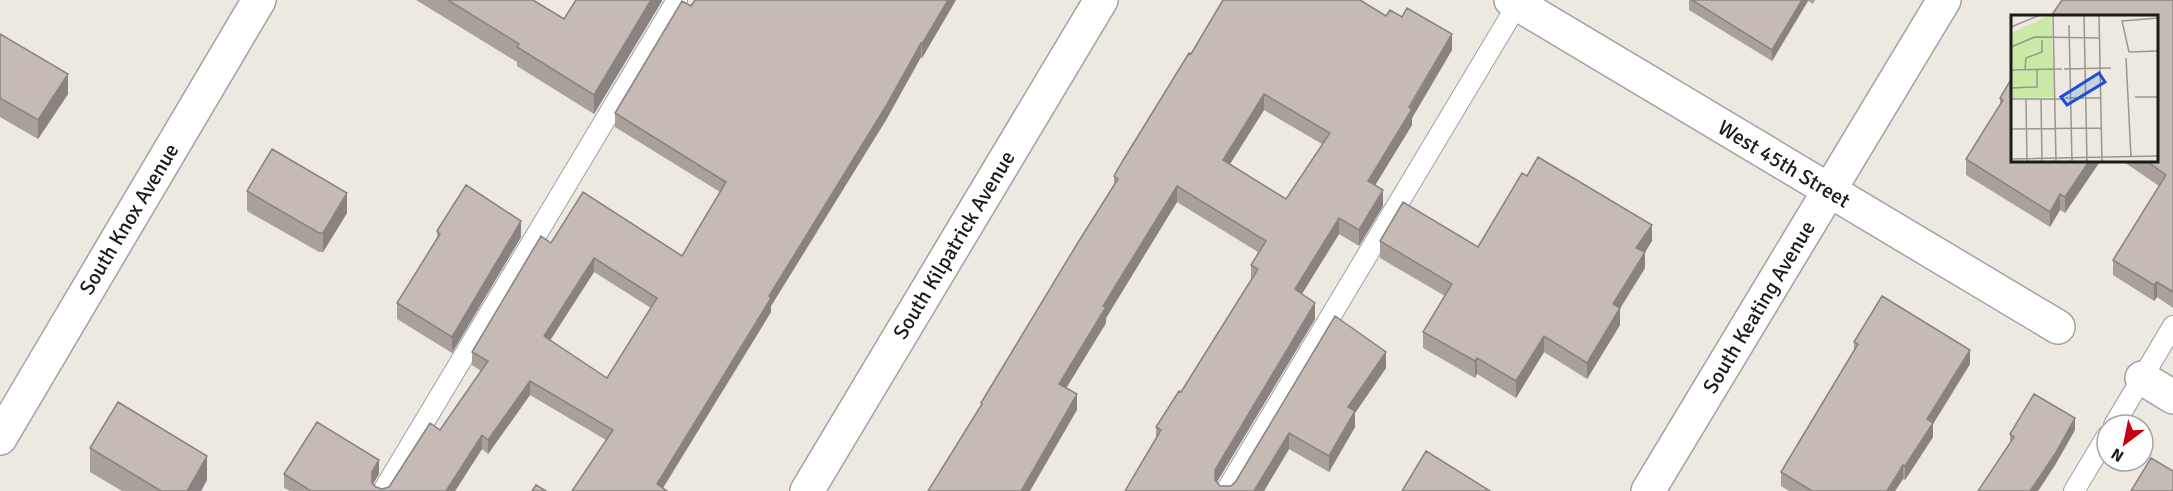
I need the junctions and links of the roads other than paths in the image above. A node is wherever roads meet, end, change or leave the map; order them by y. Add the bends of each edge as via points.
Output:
1 (259, 0) edge
2 (677, 0) edge
3 (1101, 0) edge
4 (1944, 0) edge
5 (1516, 1) edge
6 (1829, 191) junction
7 (2173, 326) edge
8 (2058, 327) dead end
9 (2142, 378) junction
10 (2173, 397) edge
11 (2121, 413) edge
12 (0, 438) edge
13 (2095, 456) edge
14 (383, 491) edge
15 (807, 491) edge
16 (1226, 491) edge
17 (1648, 491) edge
18 (2074, 491) edge

1 - 12 street, South Knox Avenue
2 - 14 lane
3 - 15 street, South Kilpatrick Avenue
4 - 6 street, South Keating Avenue
5 - 6 street, West 45th Street
5 - 16 lane
6 - 8 street, West 45th Street
6 - 17 street, South Keating Avenue
7 - 9 lane
9 - 10 street
9 - 11 lane
13 - 18 lane

